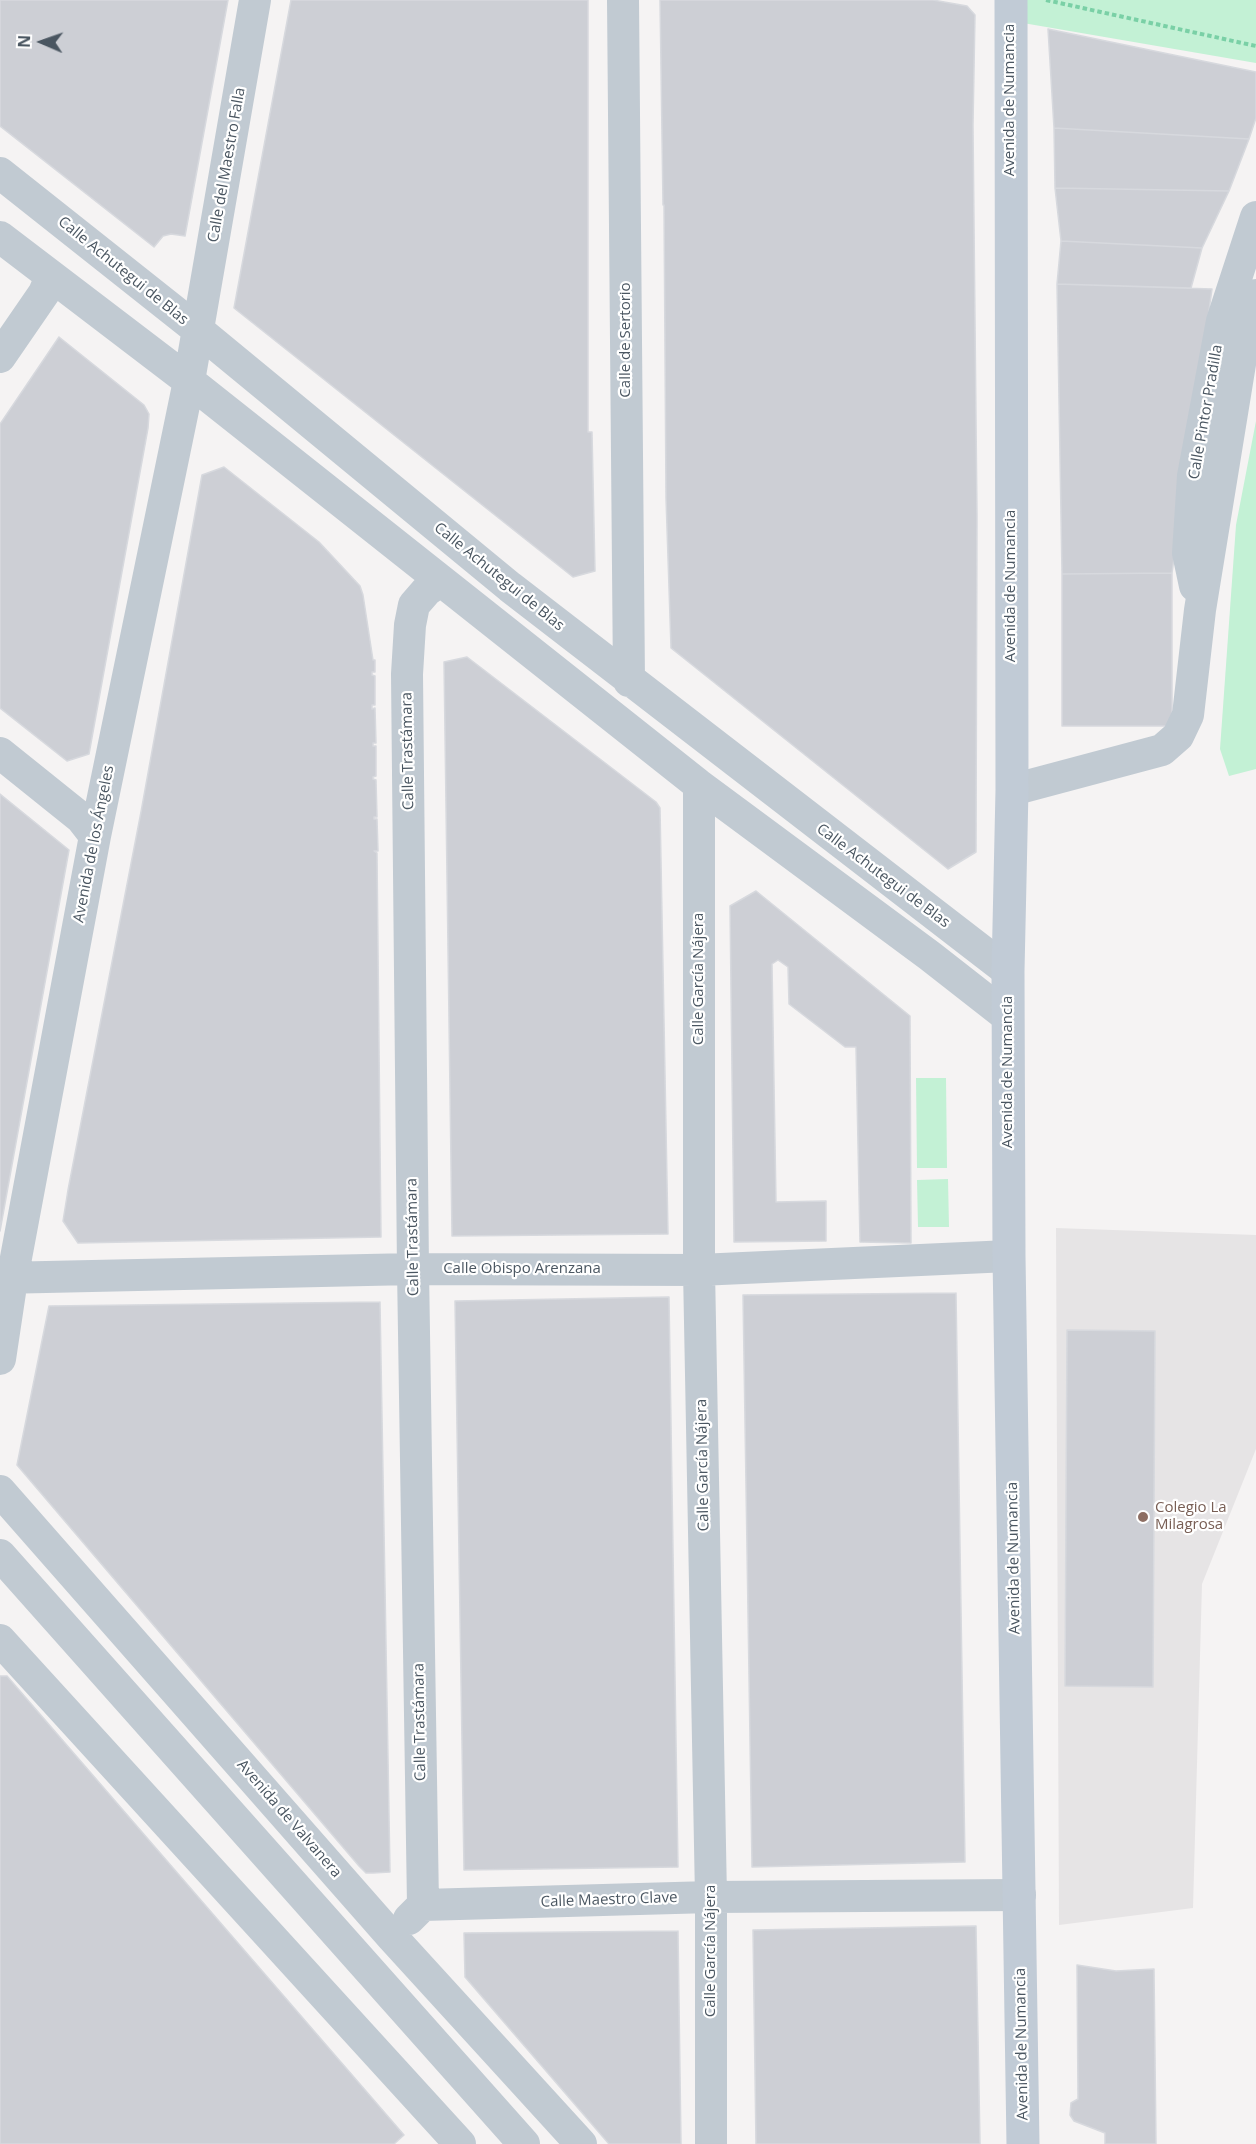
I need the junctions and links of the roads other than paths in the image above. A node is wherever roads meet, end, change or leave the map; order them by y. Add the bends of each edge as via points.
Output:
1 (255, 0) edge
2 (623, 0) edge
3 (1011, 0) edge
4 (0, 173) edge
5 (1256, 217) edge
6 (0, 237) edge
7 (51, 276) junction
8 (1256, 295) edge
9 (198, 330) junction
10 (0, 357) edge
11 (189, 381) junction
12 (441, 581) junction
13 (1200, 610) junction
14 (629, 681) junction
15 (0, 753) edge
16 (699, 785) junction
17 (1012, 790) junction
18 (95, 836) junction
19 (1008, 971) junction
20 (1008, 1017) junction
21 (1009, 1256) junction
22 (413, 1269) junction
23 (699, 1270) junction
24 (6, 1278) edge
25 (0, 1359) edge
26 (0, 1491) edge
27 (0, 1555) edge
28 (0, 1640) edge
29 (1020, 1895) junction
30 (711, 1897) junction
31 (423, 1905) junction
32 (392, 1937) junction
33 (459, 2144) edge
34 (524, 2144) edge
35 (580, 2144) edge
36 (711, 2144) edge
37 (1023, 2144) edge

1 - 9 street, Calle del Maestro Falla
2 - 14 street, Calle de Sertorio
3 - 17 street, Avenida de Numancia
4 - 9 street, Calle Achutegui de Blas
5 - 13 street, Calle Pintor Pradilla via 1222,321 1193,476 1188,553
6 - 7 street
7 - 10 street via 44,293
7 - 11 street
8 - 13 street via 1246,327
9 - 11 street, Avenida de los Ángeles
9 - 14 street, Calle Achutegui de Blas
11 - 12 street
11 - 18 street, Avenida de los Ángeles
12 - 16 street
12 - 22 street, Calle Trastámara via 414,605 407,674
13 - 17 street via 1188,715 1178,736 1162,750
14 - 19 street, Calle Achutegui de Blas
15 - 18 street via 81,818
16 - 20 street
16 - 23 street, Calle García Nájera
17 - 19 street, Avenida de Numancia
18 - 24 street, Avenida de los Ángeles
19 - 20 street, Avenida de Numancia
20 - 21 street, Avenida de Numancia
21 - 23 street, Calle Obispo Arenzana
21 - 29 street, Avenida de Numancia
22 - 23 street, Calle Obispo Arenzana
22 - 24 street, Calle Obispo Arenzana
22 - 31 street, Calle Trastámara
23 - 30 street, Calle García Nájera
24 - 25 street, Avenida de los Ángeles
26 - 32 street, Avenida de Valvanera
27 - 34 street
28 - 33 street
29 - 30 street, Calle Maestro Clave
29 - 37 street, Avenida de Numancia
30 - 31 street, Calle Maestro Clave
30 - 36 street, Calle García Nájera
31 - 32 street
32 - 35 street, Avenida de Valvanera

